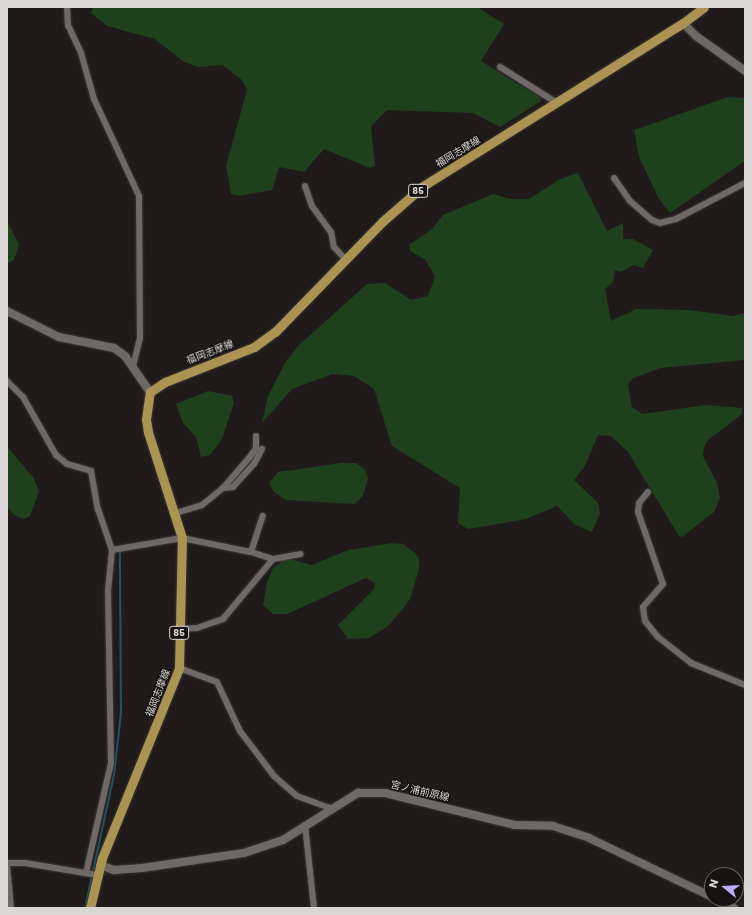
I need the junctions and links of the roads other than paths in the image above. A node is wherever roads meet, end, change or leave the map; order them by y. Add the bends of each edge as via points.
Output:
1 (67, 7) edge
2 (704, 7) edge
3 (684, 23) junction
4 (500, 67) dead end
5 (745, 72) edge
6 (556, 103) junction
7 (614, 178) dead end
8 (745, 183) edge
9 (305, 186) dead end
10 (345, 259) junction
11 (7, 311) edge
12 (133, 366) junction
13 (7, 381) edge
14 (150, 392) junction
15 (256, 436) dead end
16 (262, 449) dead end
17 (223, 488) junction
18 (648, 492) dead end
19 (176, 513) junction
20 (264, 516) dead end
21 (182, 538) junction
22 (112, 550) junction
23 (251, 552) junction
24 (301, 554) dead end
25 (273, 559) junction
26 (179, 628) junction
27 (179, 668) junction
28 (745, 685) edge
29 (330, 808) junction
30 (305, 825) junction
31 (7, 864) edge
32 (100, 865) junction
33 (86, 873) junction
34 (97, 875) junction
35 (704, 893) edge
36 (11, 908) edge
37 (90, 908) edge
38 (314, 908) edge

1 - 12 street via 68,25 81,53 94,98 139,196 140,338
2 - 3 main road, 福岡志摩線 / 85
3 - 5 main road via 696,36
3 - 6 main road, 福岡志摩線 / 85
4 - 6 street
6 - 10 main road, 福岡志摩線 / 85 via 423,186
7 - 8 street via 630,201 652,220 660,223 676,219
9 - 10 street via 312,206 331,232 334,247
10 - 14 main road, 福岡志摩線 / 85 via 275,332 254,347 165,382
11 - 12 main road via 59,337 114,348
12 - 14 main road
13 - 22 street via 23,397 56,455 67,464 91,471 98,509
14 - 19 main road, 福岡志摩線 / 85 via 146,420 148,432
15 - 17 street via 256,448 250,458
16 - 17 street via 254,464 235,486
17 - 19 street via 202,505
18 - 28 street via 639,503 638,512 662,584 643,607 645,621 658,637 690,663
19 - 21 main road, 福岡志摩線 / 85
20 - 23 street
21 - 22 street
21 - 23 street
21 - 26 main road, 福岡志摩線 / 85
22 - 33 street via 108,591 111,763
23 - 25 street
24 - 25 street
25 - 26 street via 223,619 198,628
26 - 27 main road, 福岡志摩線 / 85
27 - 29 street via 218,682 240,731 274,776 297,796
27 - 32 main road, 福岡志摩線 / 85
29 - 30 main road, 宮ノ浦前原線
29 - 35 main road, 宮ノ浦前原線 via 358,793 385,793 514,824 554,826 589,838
30 - 32 main road, 宮ノ浦前原線 via 283,840 244,853 114,870
30 - 38 street
31 - 33 street
31 - 36 street
32 - 34 main road, 福岡志摩線 / 85
33 - 34 street
34 - 37 main road, 福岡志摩線 / 85

